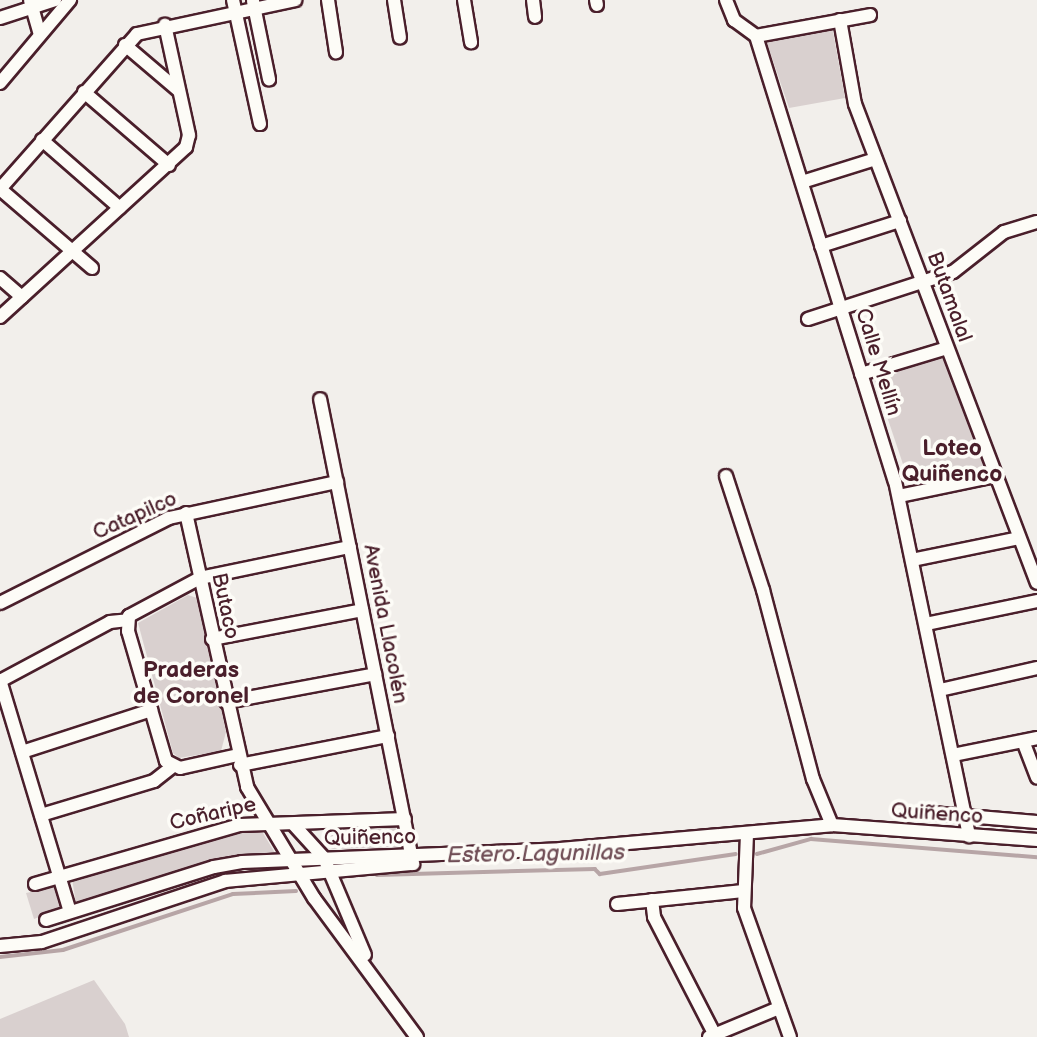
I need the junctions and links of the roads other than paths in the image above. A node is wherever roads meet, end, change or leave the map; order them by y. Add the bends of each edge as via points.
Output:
1 (55, 0) edge
2 (70, 0) edge
3 (295, 0) edge
4 (328, 0) edge
5 (394, 0) edge
6 (464, 0) edge
7 (533, 0) edge
8 (726, 0) edge
9 (253, 3) edge
10 (31, 4) edge
11 (234, 5) edge
12 (870, 15) dead end
13 (535, 17) dead end
14 (0, 18) edge
15 (840, 20) junction
16 (165, 25) junction
17 (40, 35) junction
18 (756, 36) junction
19 (400, 38) dead end
20 (471, 41) dead end
21 (125, 44) junction
22 (336, 52) dead end
23 (269, 79) dead end
24 (0, 83) edge
25 (179, 91) junction
26 (84, 92) junction
27 (260, 124) dead end
28 (42, 140) junction
29 (876, 159) junction
30 (169, 165) junction
31 (802, 182) junction
32 (120, 208) junction
33 (900, 221) junction
34 (1037, 222) edge
35 (821, 246) junction
36 (72, 251) junction
37 (92, 268) dead end
38 (0, 278) edge
39 (923, 284) junction
40 (22, 297) junction
41 (841, 309) junction
42 (0, 317) edge
43 (808, 319) dead end
44 (947, 348) junction
45 (862, 374) junction
46 (320, 399) dead end
47 (726, 476) dead end
48 (996, 476) junction
49 (337, 482) junction
50 (899, 496) junction
51 (186, 513) junction
52 (1019, 538) junction
53 (350, 547) junction
54 (912, 560) junction
55 (200, 578) junction
56 (1037, 583) edge
57 (1037, 601) edge
58 (0, 603) edge
59 (362, 610) junction
60 (128, 620) junction
61 (926, 624) junction
62 (212, 639) junction
63 (1037, 668) edge
64 (375, 674) junction
65 (0, 680) edge
66 (940, 690) junction
67 (226, 702) junction
68 (151, 710) junction
69 (388, 736) junction
70 (1037, 738) edge
71 (1023, 741) junction
72 (22, 752) junction
73 (953, 755) junction
74 (239, 760) junction
75 (172, 767) junction
76 (1037, 777) edge
77 (932, 813) dead end
78 (41, 815) junction
79 (966, 816) junction
80 (405, 819) junction
81 (266, 821) junction
82 (1037, 822) edge
83 (294, 825) junction
84 (832, 825) junction
85 (747, 834) junction
86 (970, 836) junction
87 (1037, 840) edge
88 (412, 856) junction
89 (324, 858) junction
90 (290, 860) junction
91 (331, 873) junction
92 (300, 874) junction
93 (59, 877) junction
94 (35, 884) dead end
95 (743, 891) junction
96 (652, 900) junction
97 (617, 904) dead end
98 (70, 912) junction
99 (46, 920) dead end
100 (0, 946) edge
101 (370, 968) junction
102 (779, 1008) junction
103 (713, 1036) edge
104 (417, 1037) edge
105 (790, 1037) edge

1 - 10 street
2 - 17 street
3 - 9 street
4 - 22 street
5 - 19 street
6 - 20 street
7 - 13 street
8 - 18 street, Calle Mellín via 734,20
9 - 11 street
9 - 23 street
10 - 14 street
10 - 17 street
11 - 16 street
11 - 27 street
12 - 15 street
15 - 18 street
15 - 29 street, Butamalal via 855,104
16 - 21 street via 142,31
16 - 25 street
17 - 24 street
18 - 31 street, Calle Mellín
21 - 25 street
21 - 26 street
25 - 30 street via 189,139
26 - 28 street
26 - 30 street
28 - 32 street
28 - 36 street via 0,189
29 - 31 street
29 - 33 street, Butamalal
30 - 32 street
31 - 35 street, Calle Mellín
32 - 36 street
33 - 35 street
33 - 39 street, Butamalal
34 - 39 street via 1004,232 953,272
35 - 41 street, Calle Mellín
36 - 37 street
36 - 40 street
38 - 40 street
39 - 41 street
39 - 44 street, Butamalal
40 - 42 street
41 - 43 street
41 - 45 street, Calle Mellín
44 - 45 street
44 - 48 street, Butamalal
45 - 50 street, Calle Mellín
46 - 49 street, Avenida Llacolén
47 - 84 street via 763,590 813,779
48 - 50 street
48 - 52 street, Butamalal
49 - 51 street, Catapilco
49 - 53 street, Avenida Llacolén
50 - 54 street, Calle Mellín
51 - 55 street, Butaco
51 - 58 street, Catapilco via 152,525
52 - 54 street
52 - 56 street, Butamalal
53 - 55 street
53 - 59 street, Avenida Llacolén
54 - 61 street, Calle Mellín
55 - 60 street via 136,611
55 - 62 street, Butaco
57 - 61 street
59 - 62 street
59 - 64 street, Avenida Llacolén
60 - 65 street via 110,622
60 - 68 street
61 - 66 street, Calle Mellín
62 - 67 street, Butaco
63 - 66 street
64 - 67 street
64 - 69 street, Avenida Llacolén
65 - 72 street
66 - 73 street, Calle Mellín
67 - 74 street, Butaco
68 - 72 street
68 - 75 street via 164,757
69 - 74 street
69 - 80 street, Avenida Llacolén
70 - 71 street
71 - 73 street
71 - 76 street
72 - 78 street
73 - 79 street, Calle Mellín
74 - 75 street
74 - 81 street, Butaco
75 - 78 street via 154,781
77 - 79 street
78 - 93 street
79 - 82 street
79 - 86 street, Calle Mellín
80 - 83 street, Coñaripe
80 - 88 street, Avenida Llacolén
81 - 83 street, Coñaripe
81 - 90 street, Butaco
81 - 93 street, Coñaripe via 195,835
83 - 89 street
84 - 85 street, Quiñenco
84 - 86 street, Quiñenco
85 - 88 street, Quiñenco
85 - 95 street
86 - 87 street, Quiñenco
88 - 89 street, Quiñenco
88 - 91 street via 411,866
89 - 90 street, Quiñenco
89 - 91 street
90 - 92 street, Butaco
90 - 98 street, Quiñenco via 214,867
91 - 92 street
91 - 101 street
92 - 100 street via 197,888 42,942
92 - 101 street, Butaco
93 - 94 street, Coñaripe
93 - 98 street
95 - 96 street
95 - 102 street via 747,916
96 - 97 street
96 - 103 street via 654,917 696,992
98 - 99 street, Quiñenco
101 - 104 street
102 - 103 street
102 - 105 street

